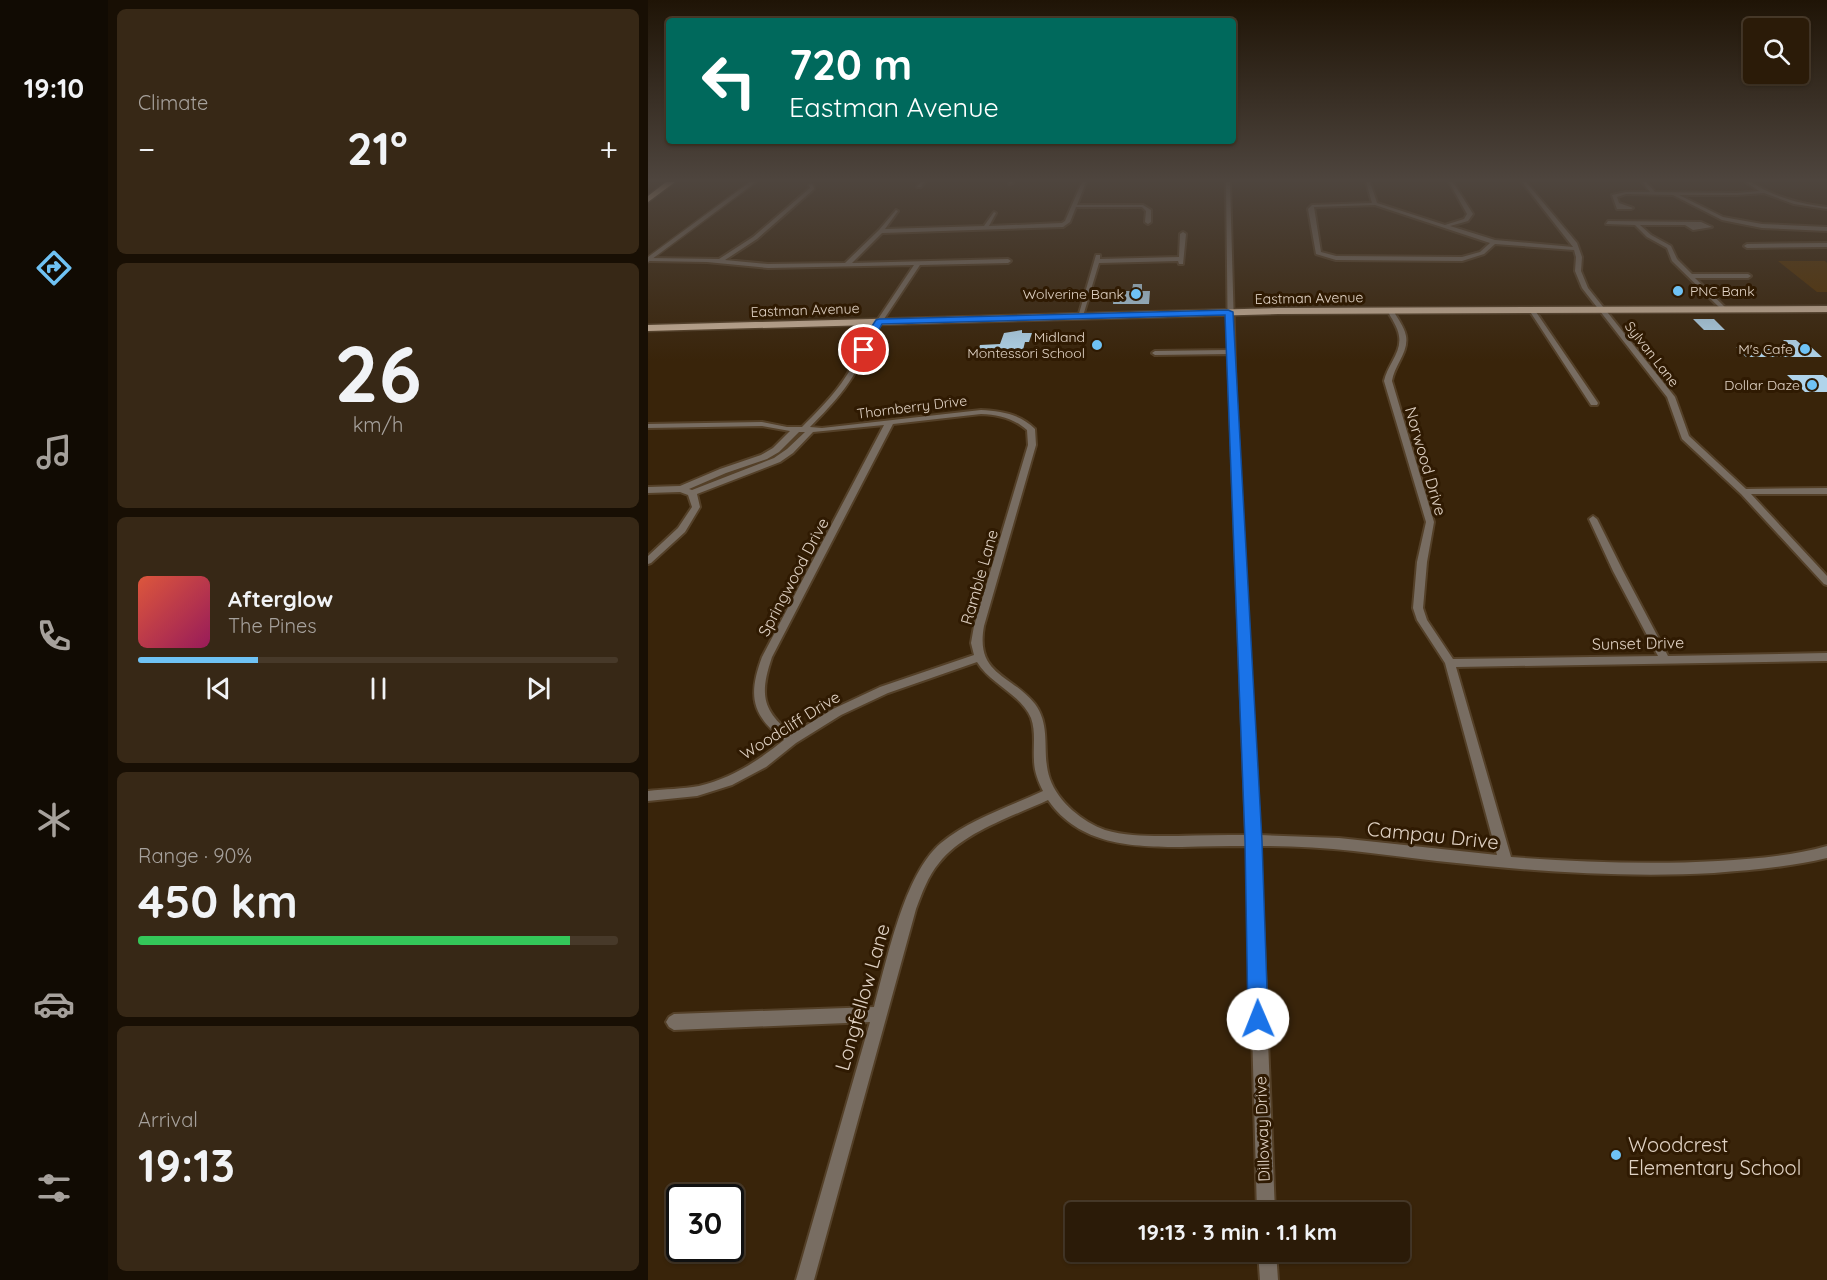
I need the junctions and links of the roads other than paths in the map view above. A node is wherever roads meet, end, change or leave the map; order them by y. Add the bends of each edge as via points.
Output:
1 (672, 242) edge
2 (749, 242) edge
3 (870, 242) edge
4 (1182, 242) edge
5 (1228, 242) edge
6 (1316, 242) edge
7 (1494, 242) joint
8 (1571, 242) edge
9 (1659, 242) edge
10 (1827, 245) edge
11 (1747, 246) dead end
12 (1577, 249) junction
13 (649, 259) edge
14 (720, 261) junction
15 (1008, 261) dead end
16 (918, 263) junction
17 (846, 264) junction
18 (1691, 276) junction
19 (1749, 276) dead end
20 (1827, 309) edge
21 (1390, 310) junction
22 (1532, 310) junction
23 (1602, 310) junction
24 (1725, 310) junction
25 (1228, 312) junction
26 (1080, 316) junction
27 (879, 321) junction
28 (648, 328) edge
29 (1231, 352) junction
30 (1155, 353) dead end
31 (1594, 403) dead end
32 (1023, 421) joint
33 (889, 424) junction
34 (648, 426) edge
35 (803, 430) junction
36 (681, 489) junction
37 (648, 490) edge
38 (1827, 491) edge
39 (1744, 492) junction
40 (693, 493) junction
41 (1593, 519) dead end
42 (648, 561) edge
43 (1827, 582) edge
44 (979, 657) junction
45 (1827, 657) edge
46 (1665, 660) junction
47 (1450, 663) junction
48 (792, 740) junction
49 (1050, 793) junction
50 (648, 796) edge
51 (1254, 841) junction
52 (1827, 852) edge
53 (1506, 862) junction
54 (879, 1014) junction
55 (674, 1022) dead end
56 (1266, 1202) edge
57 (1268, 1262) edge
58 (805, 1280) edge
59 (1269, 1280) edge

1 - 13 street
2 - 14 street
3 - 17 street
4 - 26 street via 1181,261 1097,258
5 - 25 street, Dilloway Drive
6 - 7 street via 1322,256 1336,258 1462,259 1482,253
7 - 12 street
8 - 12 street
9 - 18 street via 1669,247 1674,260
10 - 11 street
12 - 23 street, Sylvan Lane via 1580,278
13 - 14 street
14 - 17 street via 768,266
15 - 16 street
16 - 17 street
16 - 27 street
18 - 19 street
18 - 24 street
20 - 24 main road, Eastman Avenue
21 - 22 main road, Eastman Avenue
21 - 25 main road, Eastman Avenue
21 - 47 street, Norwood Drive via 1403,339 1388,381 1430,522 1418,608
22 - 23 main road, Eastman Avenue
22 - 31 street
23 - 24 main road, Eastman Avenue
23 - 39 street, Sylvan Lane via 1671,397 1685,437
25 - 26 main road, Eastman Avenue
25 - 29 street, Dilloway Drive
26 - 27 main road, Eastman Avenue
27 - 28 main road, Eastman Avenue
27 - 35 street via 865,343 862,357
29 - 30 street
29 - 51 street, Dilloway Drive
32 - 33 street, Thornberry Drive via 981,412
32 - 44 street, Ramble Lane via 1031,429 1032,445 979,626
33 - 35 street, Thornberry Drive
33 - 48 street, Springwood Drive via 759,677 764,713 773,726
34 - 35 street, Thornberry Drive via 762,424
35 - 36 street via 764,457
35 - 40 street via 790,451 777,460
36 - 37 street
36 - 40 street
38 - 39 street
39 - 43 street, Sylvan Lane
40 - 42 street via 696,507 691,518
41 - 46 street
44 - 48 street, Woodcliff Drive via 884,690 837,712
44 - 49 street via 1036,716 1040,729 1040,776
45 - 46 street, Sunset Drive
46 - 47 street, Sunset Drive
47 - 53 street, Norwood Drive
48 - 50 street, Woodcliff Drive via 762,764 728,782 697,791
49 - 51 street, Campau Drive via 1091,830 1121,838
49 - 54 street, Longfellow Lane via 960,837 937,855 921,878 909,909
51 - 53 street, Campau Drive via 1308,841
51 - 56 street, Dilloway Drive
52 - 53 street, Campau Drive via 1696,869 1624,870
54 - 55 street
54 - 58 street, Longfellow Lane
57 - 59 street

